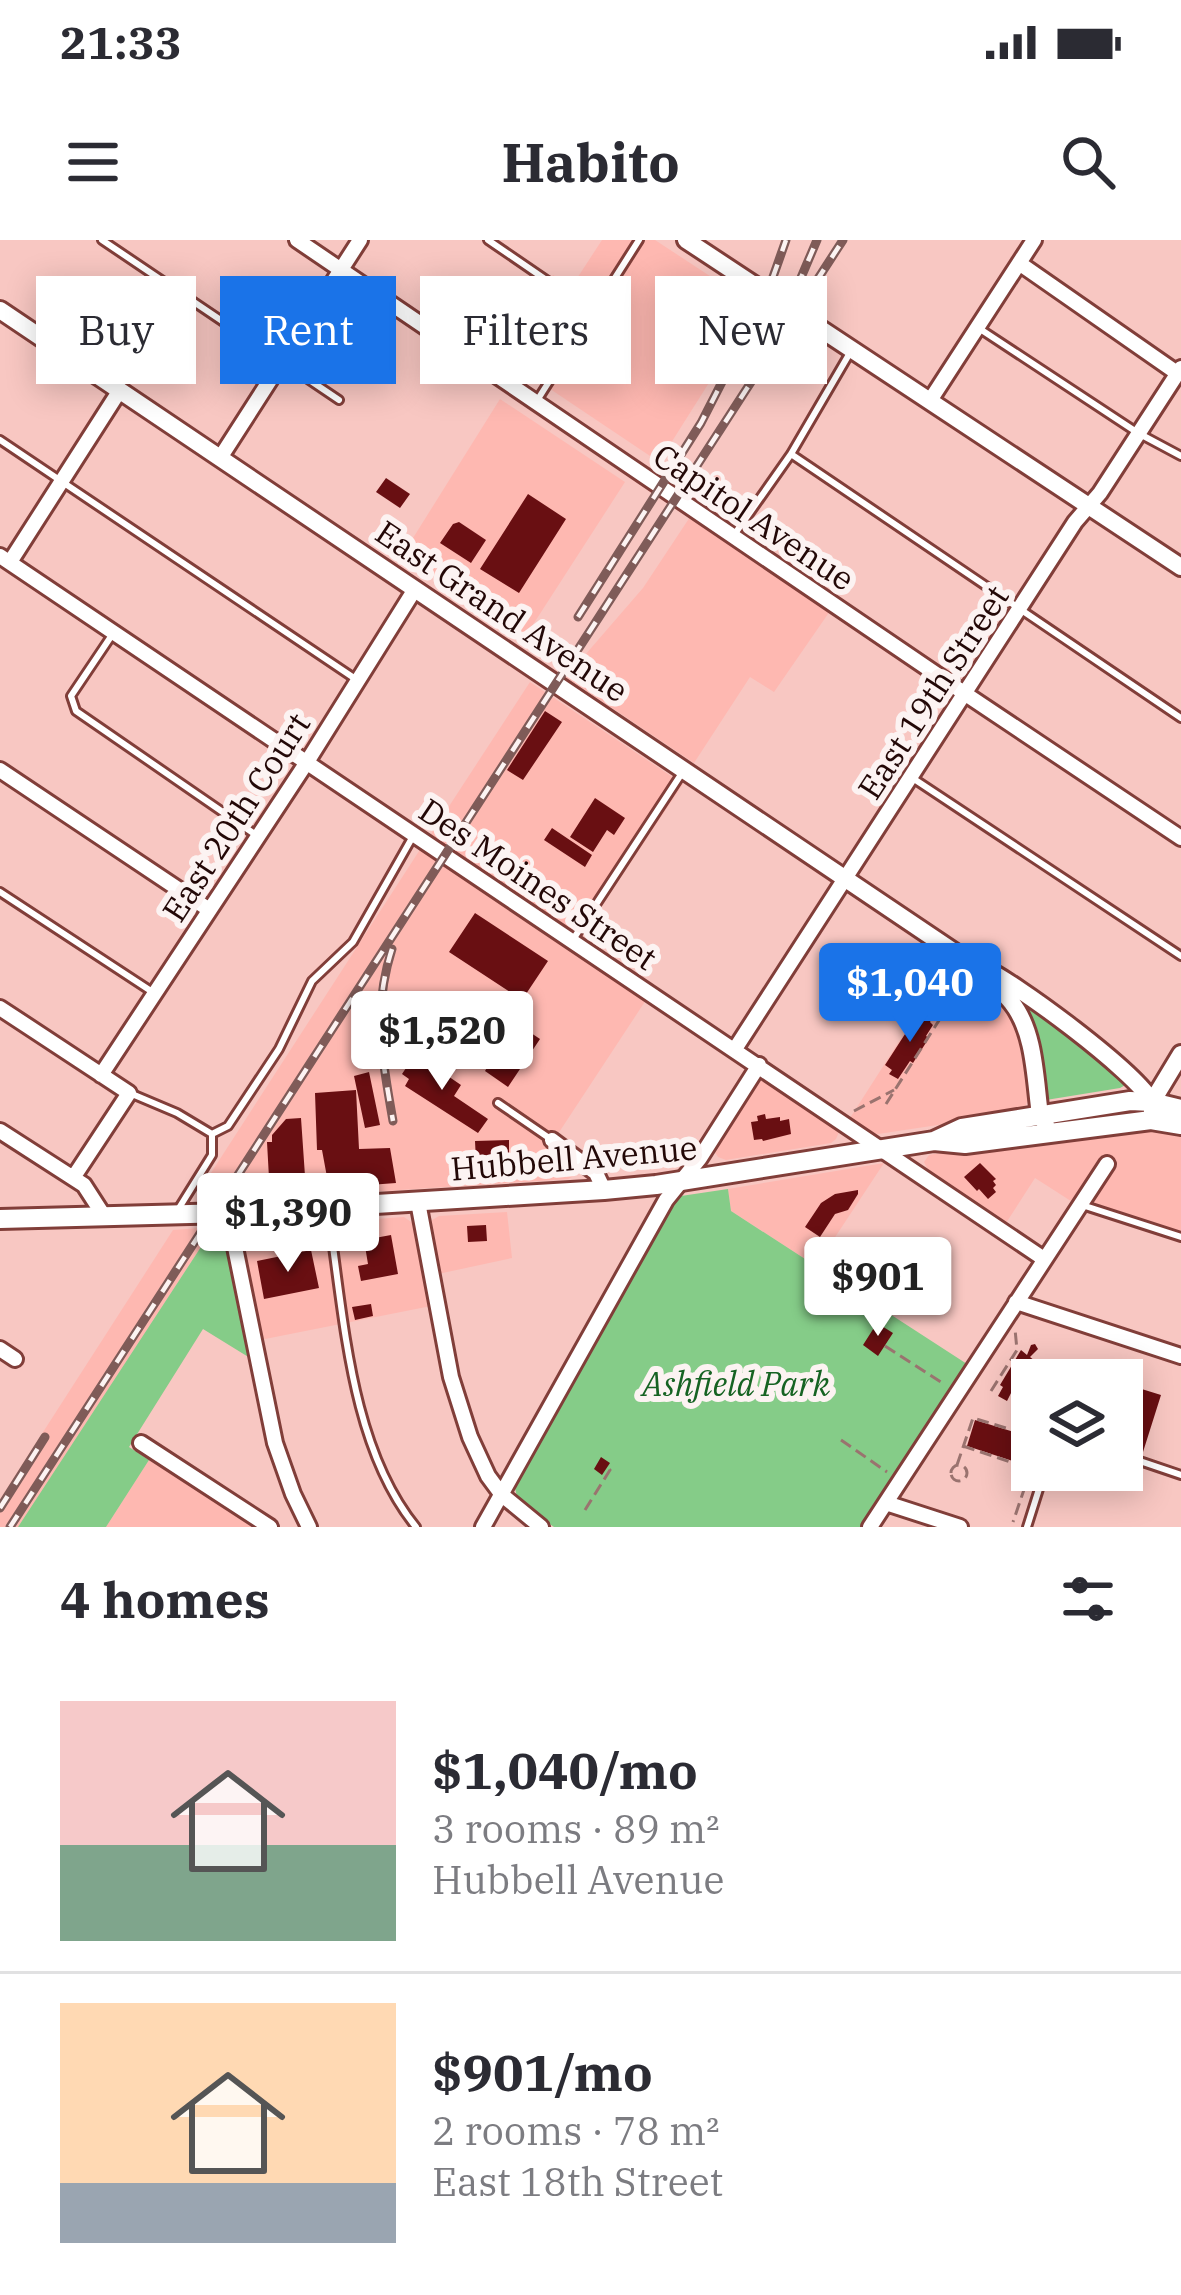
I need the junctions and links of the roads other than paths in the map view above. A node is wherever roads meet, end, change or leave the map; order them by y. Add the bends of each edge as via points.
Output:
1 (102, 240) edge
2 (297, 240) edge
3 (360, 240) edge
4 (488, 240) edge
5 (639, 240) edge
6 (686, 240) edge
7 (1034, 240) edge
8 (1019, 263) junction
9 (341, 270) junction
10 (337, 276) edge
11 (540, 276) edge
12 (616, 276) edge
13 (0, 310) edge
14 (220, 319) edge
15 (977, 327) junction
16 (853, 348) junction
17 (1179, 371) edge
18 (268, 384) edge
19 (316, 384) edge
20 (547, 384) edge
21 (120, 390) junction
22 (931, 399) junction
23 (339, 400) dead end
24 (536, 402) junction
25 (1138, 433) junction
26 (0, 440) edge
27 (791, 454) junction
28 (1181, 456) edge
29 (220, 458) junction
30 (62, 481) junction
31 (1088, 505) junction
32 (734, 535) junction
33 (5, 559) edge
34 (1181, 567) edge
35 (415, 589) junction
36 (1018, 609) junction
37 (113, 633) junction
38 (357, 680) junction
39 (964, 693) junction
40 (1181, 718) edge
41 (307, 762) junction
42 (0, 770) edge
43 (684, 770) junction
44 (910, 776) junction
45 (414, 834) junction
46 (256, 835) junction
47 (1181, 838) edge
48 (844, 877) junction
49 (0, 892) edge
50 (208, 909) junction
51 (572, 940) junction
52 (1181, 956) edge
53 (969, 962) junction
54 (154, 993) junction
55 (0, 1008) edge
56 (735, 1049) junction
57 (1181, 1054) edge
58 (759, 1065) junction
59 (101, 1075) junction
60 (129, 1093) junction
61 (498, 1103) dead end
62 (1181, 1109) edge
63 (1152, 1111) junction
64 (1040, 1115) junction
65 (1181, 1125) edge
66 (0, 1131) edge
67 (1056, 1133) junction
68 (212, 1134) junction
69 (552, 1140) joint
70 (934, 1141) junction
71 (882, 1148) junction
72 (1108, 1164) dead end
73 (73, 1178) junction
74 (680, 1181) junction
75 (604, 1190) junction
76 (418, 1202) junction
77 (1081, 1204) junction
78 (328, 1208) junction
79 (228, 1213) junction
80 (175, 1215) junction
81 (104, 1216) junction
82 (0, 1219) edge
83 (1181, 1237) edge
84 (1044, 1259) junction
85 (1016, 1302) junction
86 (0, 1349) edge
87 (1181, 1356) edge
88 (16, 1359) dead end
89 (141, 1444) dead end
90 (1143, 1462) edge
91 (1181, 1475) edge
92 (1038, 1491) edge
93 (502, 1495) junction
94 (886, 1503) junction
95 (270, 1527) edge
96 (309, 1527) edge
97 (416, 1527) edge
98 (483, 1527) edge
99 (541, 1527) edge
100 (870, 1527) edge
101 (961, 1527) edge
102 (1027, 1527) edge

1 - 14 lane
2 - 9 street, Capitol Avenue
3 - 9 street
4 - 11 lane
5 - 12 lane
6 - 16 street
7 - 8 street
8 - 15 street
8 - 17 street
9 - 10 street
9 - 24 street, Capitol Avenue
13 - 21 street, East Grand Avenue
15 - 22 street
15 - 25 lane
16 - 22 street
16 - 27 lane
17 - 25 street, East 19th Street
18 - 29 street
19 - 23 lane
20 - 24 lane
21 - 29 street, East Grand Avenue
21 - 30 street
22 - 31 street
24 - 32 street, Capitol Avenue
25 - 28 lane
25 - 31 street, East 19th Street
26 - 30 lane
27 - 32 lane
27 - 36 lane
29 - 35 street, East Grand Avenue
30 - 33 street
30 - 38 lane
31 - 34 street
31 - 36 street, East 19th Street
32 - 39 street, Capitol Avenue
33 - 37 street, Des Moines Street
35 - 38 street, East 20th Court
35 - 43 street, East Grand Avenue
36 - 39 street, East 19th Street
36 - 40 lane
37 - 41 street, Des Moines Street
37 - 46 lane via 71,697 76,711
38 - 41 street, East 20th Court
39 - 44 street, East 19th Street
39 - 47 street, Capitol Avenue
41 - 45 street, Des Moines Street
41 - 46 street, East 20th Court
42 - 50 street
43 - 48 street, East Grand Avenue
43 - 51 lane
44 - 48 street, East 19th Street
44 - 52 lane
45 - 51 street, Des Moines Street
45 - 68 lane via 353,942 312,981 266,1069 228,1126
46 - 50 street, East 20th Court
48 - 53 street, East Grand Avenue
48 - 56 street, East 19th Street
49 - 54 lane
50 - 54 street, East 20th Court
51 - 56 street, Des Moines Street
53 - 63 street, East Grand Avenue via 1026,994 1136,1080
53 - 64 street, East Grand Avenue via 1022,1018
54 - 59 street, East 20th Court
55 - 59 street
56 - 58 street, Des Moines Street
57 - 63 street
58 - 71 street, Des Moines Street
58 - 74 street
59 - 60 street
60 - 68 lane
60 - 73 street
61 - 69 lane
62 - 63 main road
63 - 64 main road, Hubbell Avenue via 1130,1101
63 - 65 main road
63 - 67 main road, Hubbell Avenue
64 - 67 street
64 - 70 main road, Hubbell Avenue
66 - 73 street
67 - 70 main road, Hubbell Avenue
68 - 80 lane via 212,1155
69 - 75 street via 596,1172
70 - 71 main road, Hubbell Avenue
71 - 74 main road, Hubbell Avenue
71 - 84 street, Des Moines Street
72 - 77 street
73 - 81 street
74 - 75 main road, Hubbell Avenue
74 - 93 street
75 - 76 main road, Hubbell Avenue
76 - 78 main road, Hubbell Avenue
76 - 93 street via 457,1399
77 - 83 lane
77 - 84 street
78 - 79 main road, Hubbell Avenue
78 - 97 lane via 364,1417 383,1473
79 - 80 main road, Hubbell Avenue
79 - 96 street via 275,1443
80 - 81 main road, Hubbell Avenue
81 - 82 main road, Hubbell Avenue
84 - 85 street
85 - 87 street
85 - 94 street
86 - 88 street
89 - 95 street
90 - 91 lane
92 - 102 lane
93 - 98 street
93 - 99 street
94 - 100 street
94 - 101 street

